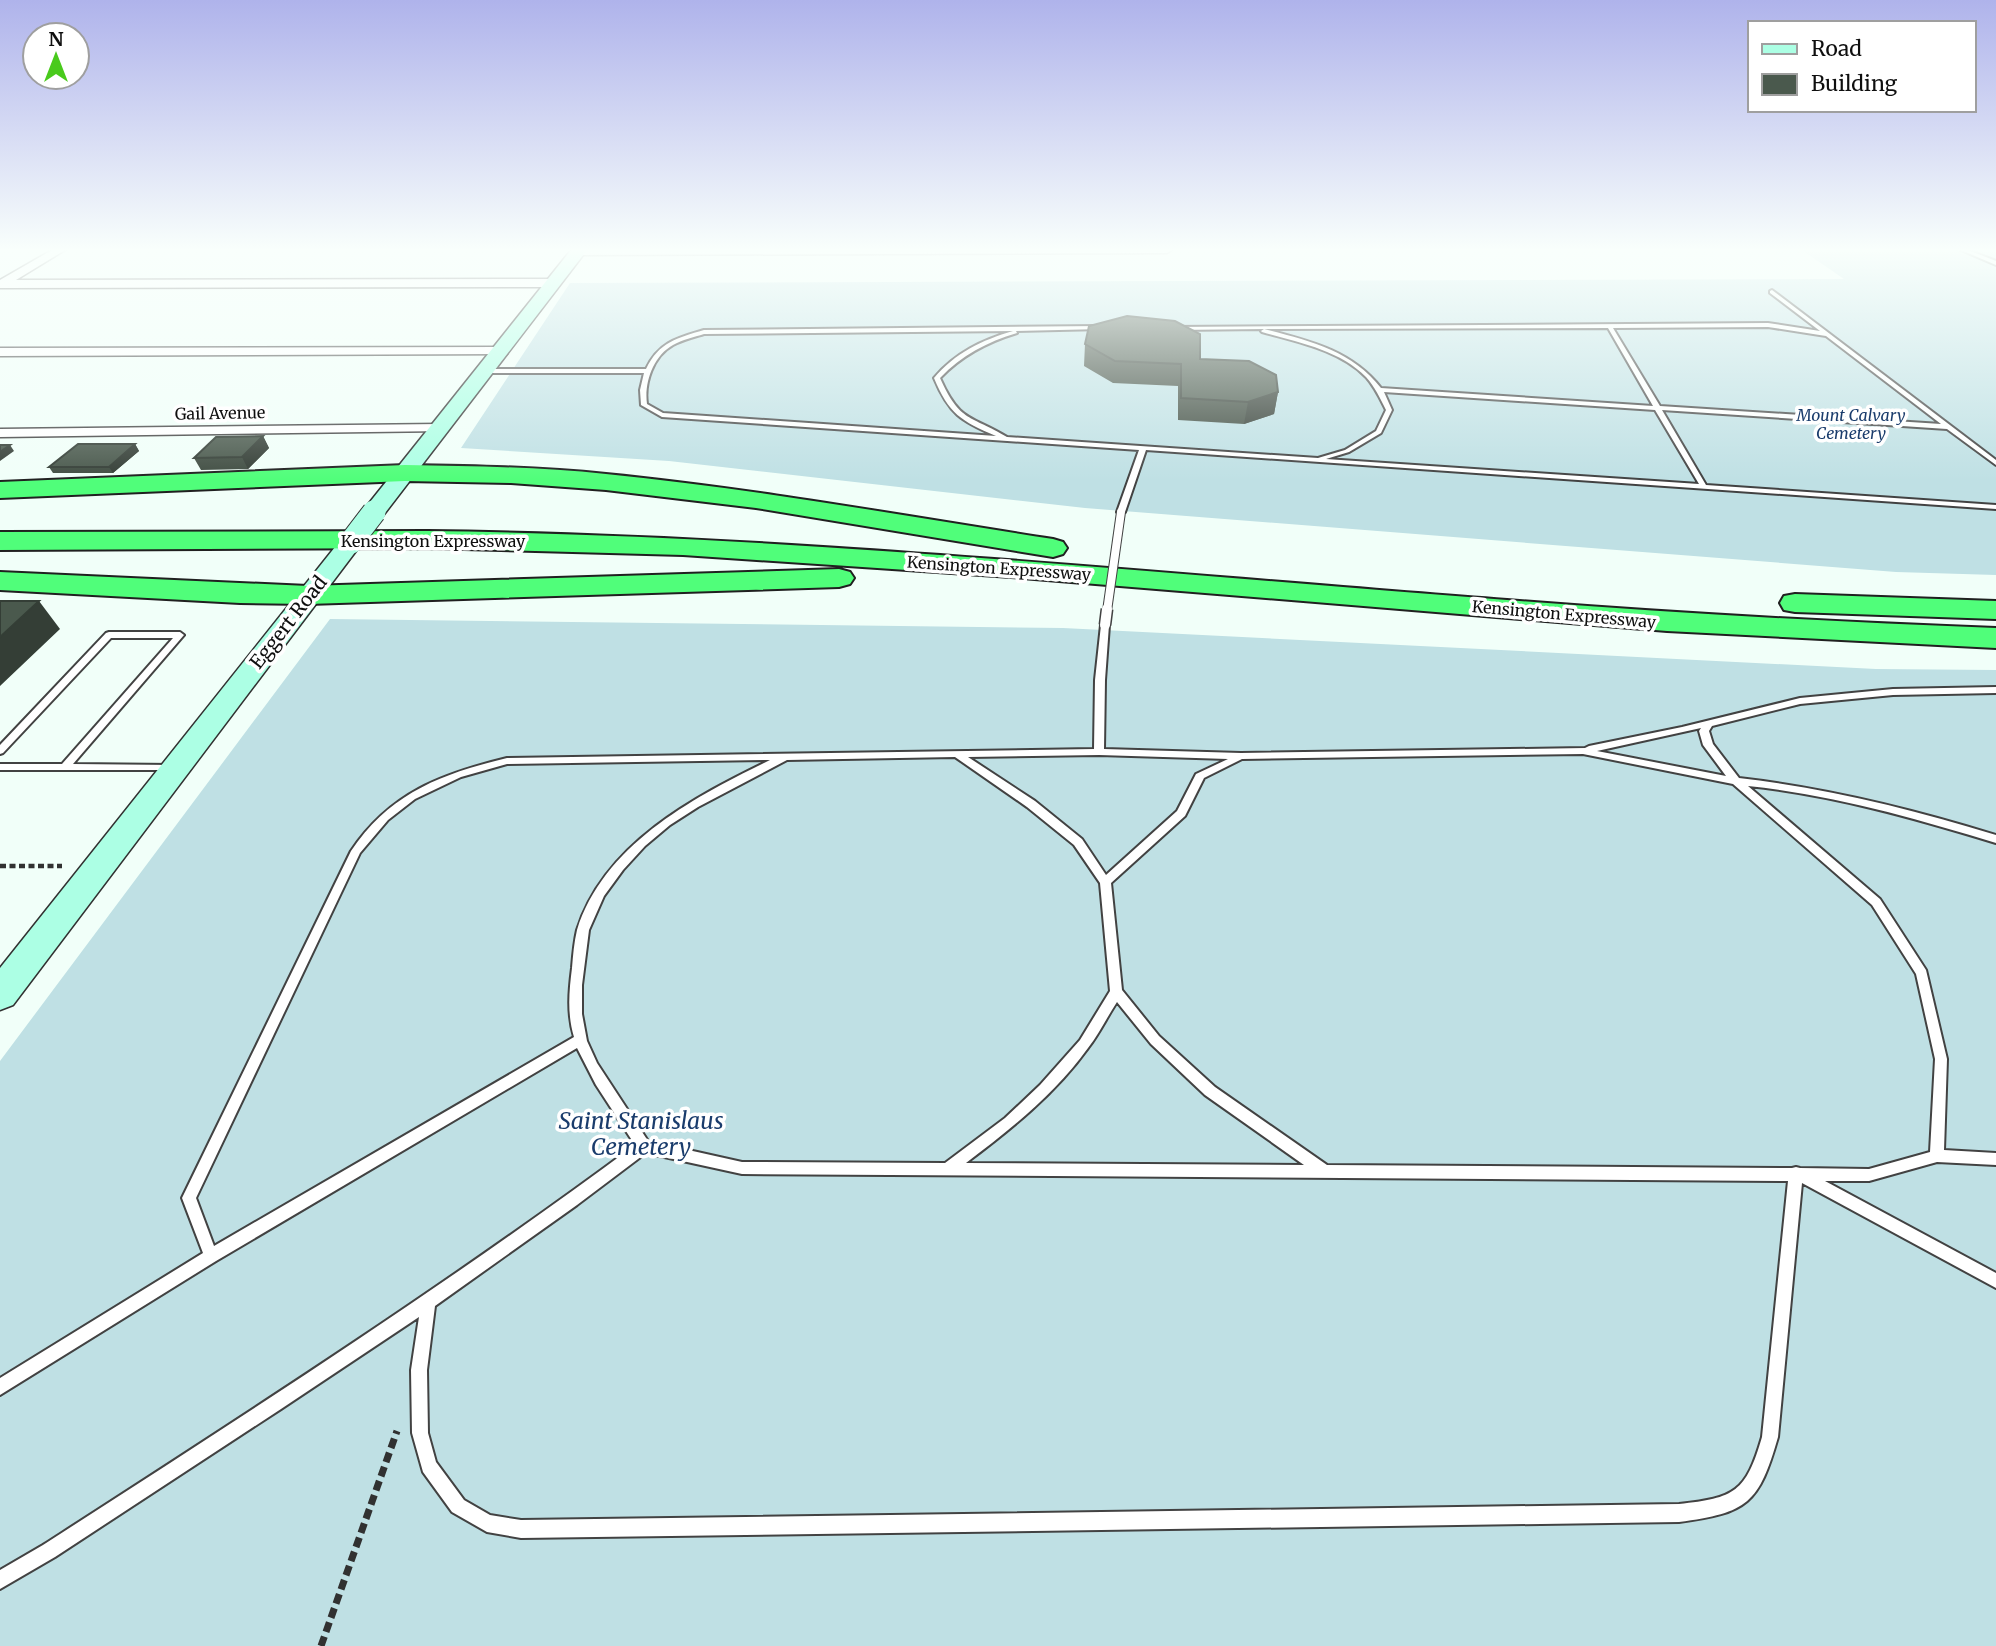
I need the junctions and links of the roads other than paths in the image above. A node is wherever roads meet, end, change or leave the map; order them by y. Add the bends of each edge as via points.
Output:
1 (1609, 326) edge
2 (520, 327) edge
3 (1251, 327) junction
4 (1318, 327) edge
5 (1780, 327) edge
6 (1817, 327) edge
7 (1105, 328) edge
8 (1171, 328) edge
9 (1210, 328) junction
10 (1026, 329) junction
11 (1826, 334) junction
12 (1178, 338) edge
13 (502, 351) junction
14 (0, 352) edge
15 (486, 371) junction
16 (648, 371) junction
17 (1381, 390) junction
18 (1658, 408) junction
19 (1949, 427) junction
20 (441, 428) junction
21 (0, 433) edge
22 (1009, 439) junction
23 (1143, 449) junction
24 (1314, 460) junction
25 (1996, 464) edge
26 (403, 475) junction
27 (1704, 487) junction
28 (0, 491) edge
29 (1996, 507) edge
30 (0, 518) edge
31 (0, 541) edge
32 (1053, 548) junction
33 (1086, 575) junction
34 (0, 582) edge
35 (313, 589) junction
36 (1996, 610) edge
37 (1996, 638) edge
38 (1995, 691) edge
39 (1709, 723) junction
40 (0, 751) edge
41 (1583, 751) junction
42 (1099, 752) junction
43 (959, 756) junction
44 (1241, 757) junction
45 (783, 758) junction
46 (0, 767) edge
47 (65, 767) junction
48 (176, 768) junction
49 (1735, 781) junction
50 (1996, 839) edge
51 (1105, 882) junction
52 (1116, 992) junction
53 (0, 995) edge
54 (580, 1040) junction
55 (644, 1146) junction
56 (1937, 1156) junction
57 (1996, 1158) edge
58 (946, 1170) junction
59 (1323, 1171) junction
60 (1796, 1173) junction
61 (211, 1256) junction
62 (1996, 1281) edge
63 (428, 1303) junction
64 (0, 1387) edge
65 (0, 1580) edge

1 - 18 lane
2 - 13 street, Eggert Road
3 - 4 lane
3 - 9 lane
3 - 17 lane via 1318,345 1350,360
5 - 11 lane
6 - 11 lane
7 - 10 lane
8 - 9 lane
9 - 12 lane
10 - 16 lane via 704,332 665,347
10 - 22 lane via 985,341 952,361 937,379 946,402 957,414
11 - 19 lane
13 - 14 street
13 - 15 street, Eggert Road
15 - 16 lane
15 - 20 street, Eggert Road
16 - 22 lane via 642,399 662,415
17 - 18 lane
17 - 24 lane via 1389,410 1379,432 1347,451
18 - 19 lane
18 - 27 lane
19 - 25 lane
20 - 21 street, Gail Avenue
20 - 26 street, Eggert Road
22 - 23 lane
23 - 24 lane
23 - 42 lane, bridge via 1121,512 1105,625
24 - 27 lane
26 - 28 highway
26 - 32 highway via 510,475 606,482 787,504
26 - 35 street, Eggert Road, bridge
27 - 29 lane
30 - 32 highway, Kensington Expressway via 510,518 794,528
31 - 33 highway, Kensington Expressway via 545,541 683,546
32 - 36 highway, Kensington Expressway via 1611,593
33 - 35 highway
33 - 37 highway, Kensington Expressway via 1648,621
34 - 35 highway via 240,594
35 - 48 street, Eggert Road
38 - 39 lane via 1893,692 1800,701
39 - 41 lane
39 - 49 lane via 1704,732 1708,745
40 - 47 lane via 109,635 180,635
41 - 44 lane
41 - 49 lane
42 - 43 lane
42 - 44 lane
43 - 45 lane
43 - 51 lane via 1078,842
44 - 51 lane via 1200,776 1181,813
45 - 54 lane via 705,795 667,820 630,854 602,890 584,926 579,960 575,989
45 - 61 lane via 507,761 465,771 422,790 386,816 356,851 189,1198
46 - 47 lane
47 - 48 lane
48 - 53 street, Eggert Road
49 - 50 lane via 1891,807
49 - 56 lane via 1877,902 1922,973 1941,1059
51 - 52 lane
52 - 58 lane via 1084,1044 1045,1089
52 - 59 lane via 1155,1040 1210,1091
54 - 55 lane
54 - 61 lane
55 - 58 lane via 742,1168
55 - 63 lane
56 - 57 lane
56 - 60 lane via 1869,1175
58 - 59 lane
59 - 60 lane
60 - 62 lane
60 - 63 lane via 1770,1437 1762,1471 1743,1496 1719,1509 1679,1513 522,1529 487,1523 458,1506 429,1466 420,1433 419,1370
61 - 64 lane
63 - 65 lane

